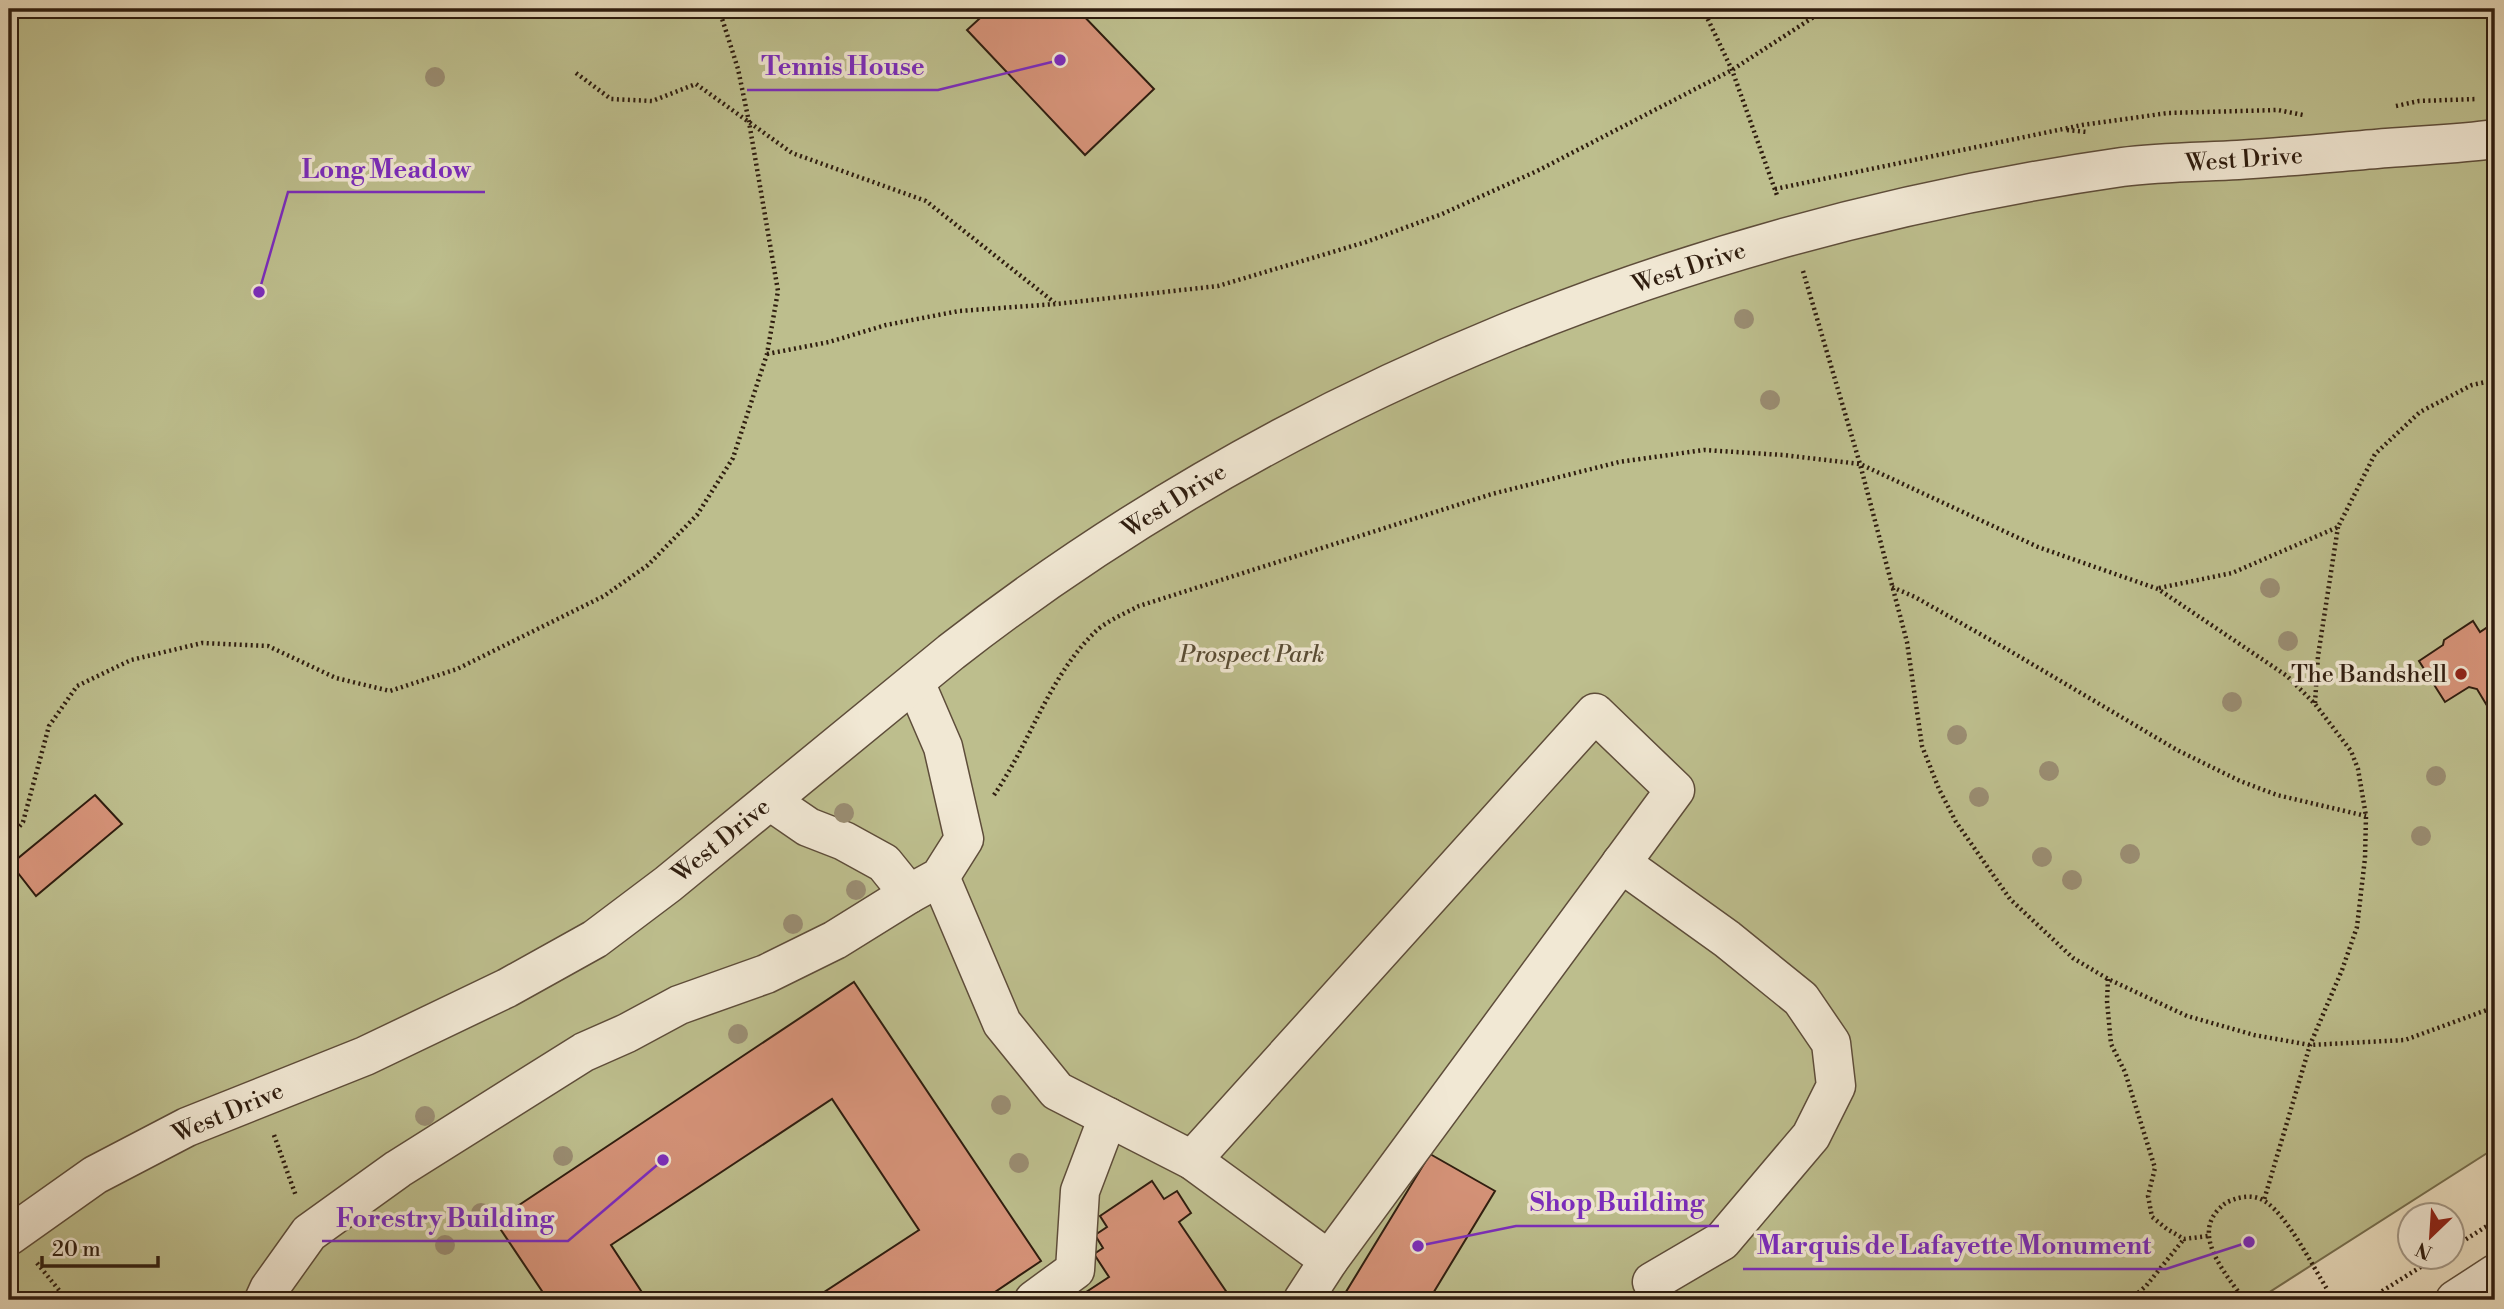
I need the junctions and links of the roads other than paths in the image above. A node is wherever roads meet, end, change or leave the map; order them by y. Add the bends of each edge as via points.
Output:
1 (2495, 139) edge
2 (915, 682) junction
3 (770, 800) junction
4 (1621, 863) junction
5 (924, 885) junction
6 (1108, 1116) junction
7 (1192, 1160) junction
8 (9, 1236) edge
9 (1329, 1260) junction
10 (2495, 1274) edge
11 (1652, 1282) dead end
12 (264, 1300) edge
13 (1034, 1300) edge
14 (1303, 1300) edge
15 (2455, 1300) edge

1 - 2 street, West Drive via 2125,166 1850,220 1697,262 1543,317 1421,368 1304,425 1206,478 1065,569
2 - 3 street, West Drive
2 - 5 street via 943,747 964,839
3 - 5 street via 808,827 844,841
3 - 8 street, West Drive via 595,939 507,988 365,1056 187,1127 95,1175
4 - 7 street via 1675,790 1595,713
4 - 9 street
4 - 11 street via 1801,999 1831,1043 1836,1086 1811,1136 1722,1241
5 - 6 street via 1002,1023 1057,1091
5 - 12 street via 835,940 766,974 679,1005 584,1052 398,1169 309,1233
6 - 7 street
6 - 13 street via 1080,1191 1075,1270
7 - 9 street
9 - 14 street
10 - 15 street

